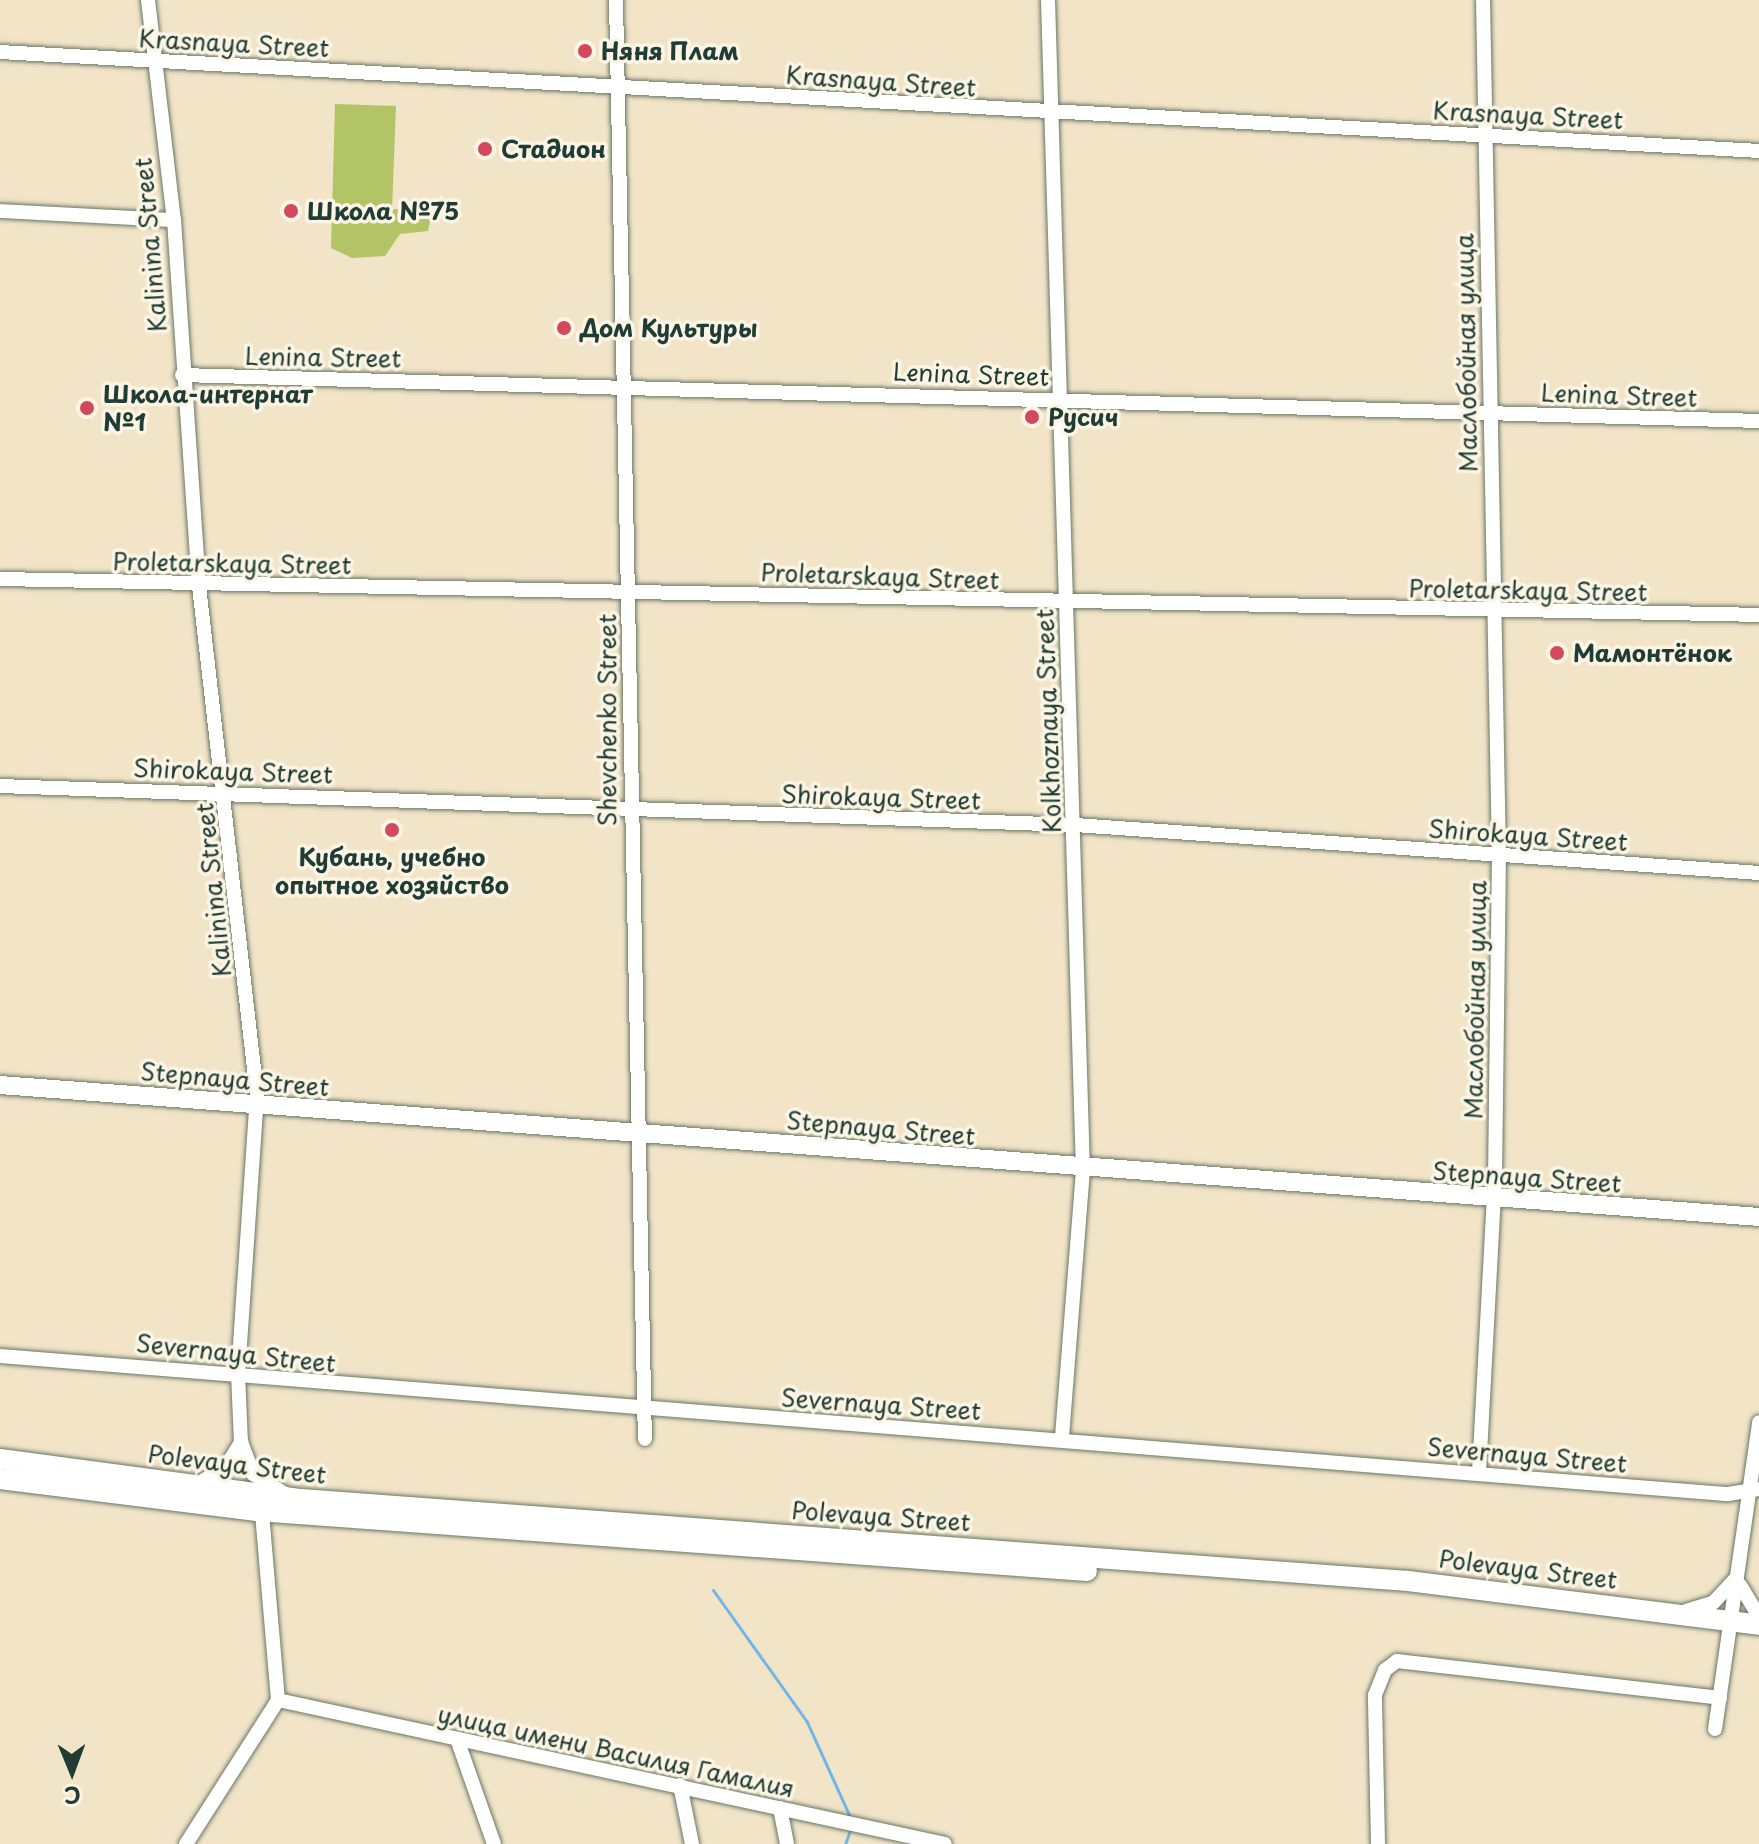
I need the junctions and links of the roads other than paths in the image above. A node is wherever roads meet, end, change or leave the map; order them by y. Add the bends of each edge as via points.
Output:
1 (148, 0) edge
2 (616, 0) edge
3 (1048, 0) edge
4 (1483, 0) edge
5 (0, 52) edge
6 (153, 60) junction
7 (617, 87) junction
8 (1046, 113) junction
9 (1485, 133) junction
10 (1759, 151) edge
11 (0, 211) edge
12 (174, 220) junction
13 (182, 375) junction
14 (622, 386) junction
15 (1057, 399) junction
16 (1487, 413) junction
17 (1759, 421) edge
18 (0, 579) edge
19 (199, 586) junction
20 (629, 590) junction
21 (1066, 603) junction
22 (1495, 613) junction
23 (1759, 615) edge
24 (0, 786) edge
25 (224, 792) junction
26 (628, 806) junction
27 (1075, 825) junction
28 (1499, 856) junction
29 (1759, 873) edge
30 (0, 1085) edge
31 (257, 1105) junction
32 (634, 1132) junction
33 (1083, 1170) junction
34 (1492, 1198) junction
35 (1759, 1217) edge
36 (0, 1356) edge
37 (238, 1374) junction
38 (639, 1408) junction
39 (1759, 1422) edge
40 (645, 1439) dead end
41 (1062, 1439) junction
42 (241, 1442) junction
43 (0, 1459) edge
44 (1479, 1472) junction
45 (0, 1479) edge
46 (177, 1485) junction
47 (1755, 1490) edge
48 (301, 1499) junction
49 (262, 1512) junction
50 (1738, 1574) junction
51 (1675, 1614) junction
52 (1759, 1617) edge
53 (1759, 1625) edge
54 (1731, 1627) junction
55 (1759, 1637) edge
56 (1720, 1698) junction
57 (278, 1700) junction
58 (1715, 1729) dead end
59 (457, 1739) junction
60 (680, 1785) junction
61 (780, 1808) junction
62 (876, 1829) junction
63 (186, 1844) edge
64 (494, 1844) edge
65 (692, 1844) edge
66 (787, 1844) edge
67 (881, 1844) edge
68 (945, 1844) edge
69 (1378, 1844) edge

1 - 6 street, Kalinina Street
2 - 7 street, Shevchenko Street
3 - 8 street, Kolkhoznaya Street
4 - 9 street, Маслобойная улица
5 - 6 street, Krasnaya Street
6 - 7 street, Krasnaya Street
6 - 12 street, Kalinina Street
7 - 8 street, Krasnaya Street
7 - 14 street, Shevchenko Street
8 - 9 street, Krasnaya Street
8 - 15 street, Kolkhoznaya Street
9 - 10 street, Krasnaya Street
9 - 16 street, Маслобойная улица
11 - 12 street
12 - 13 street, Kalinina Street
13 - 14 street, Lenina Street
13 - 19 street, Kalinina Street
14 - 15 street, Lenina Street
14 - 20 street, Shevchenko Street
15 - 16 street, Lenina Street
15 - 21 street, Kolkhoznaya Street
16 - 17 street, Lenina Street
16 - 22 street, Маслобойная улица
18 - 19 street, Proletarskaya Street
19 - 20 street, Proletarskaya Street
19 - 25 street, Kalinina Street
20 - 21 street, Proletarskaya Street
20 - 26 street, Shevchenko Street
21 - 22 street, Proletarskaya Street
21 - 27 street, Kolkhoznaya Street
22 - 23 street, Proletarskaya Street
22 - 28 street, Маслобойная улица
24 - 25 street, Shirokaya Street
25 - 26 street, Shirokaya Street
25 - 31 street, Kalinina Street
26 - 27 street, Shirokaya Street
26 - 32 street, Shevchenko Street
27 - 28 street, Shirokaya Street
27 - 33 street, Kolkhoznaya Street
28 - 29 street, Shirokaya Street
28 - 34 street, Маслобойная улица
30 - 31 main road, Stepnaya Street
31 - 32 main road, Stepnaya Street
31 - 37 street, Kalinina Street
32 - 33 main road, Stepnaya Street
32 - 38 street, Shevchenko Street
33 - 34 main road, Stepnaya Street
33 - 41 street, Kolkhoznaya Street
34 - 35 main road, Stepnaya Street
34 - 44 street, Маслобойная улица
36 - 37 street, Severnaya Street
37 - 38 street, Severnaya Street
37 - 42 street, Kalinina Street
38 - 40 street, Shevchenko Street
38 - 41 street, Severnaya Street
39 - 47 street
41 - 44 street, Severnaya Street
42 - 46 street via 215,1477
42 - 48 street via 253,1474
43 - 46 highway, Polevaya Street
44 - 47 street, Severnaya Street
45 - 49 highway, Polevaya Street
46 - 48 highway, Polevaya Street
47 - 50 street
48 - 51 highway, Polevaya Street via 1408,1581
49 - 54 highway, Polevaya Street via 1408,1593
49 - 57 street
50 - 51 street via 1713,1603
50 - 52 street via 1741,1596
50 - 54 street
51 - 54 highway, Polevaya Street
53 - 54 highway, Polevaya Street
54 - 55 highway, Polevaya Street
54 - 56 street
56 - 58 street
56 - 69 street via 1397,1661 1385,1670 1375,1695
57 - 59 street, улица имени Василия Гамалия
57 - 63 street
59 - 60 street, улица имени Василия Гамалия
59 - 64 street
60 - 61 street, улица имени Василия Гамалия
60 - 65 street
61 - 62 street, улица имени Василия Гамалия
61 - 66 street
62 - 67 street
62 - 68 street, улица имени Василия Гамалия

